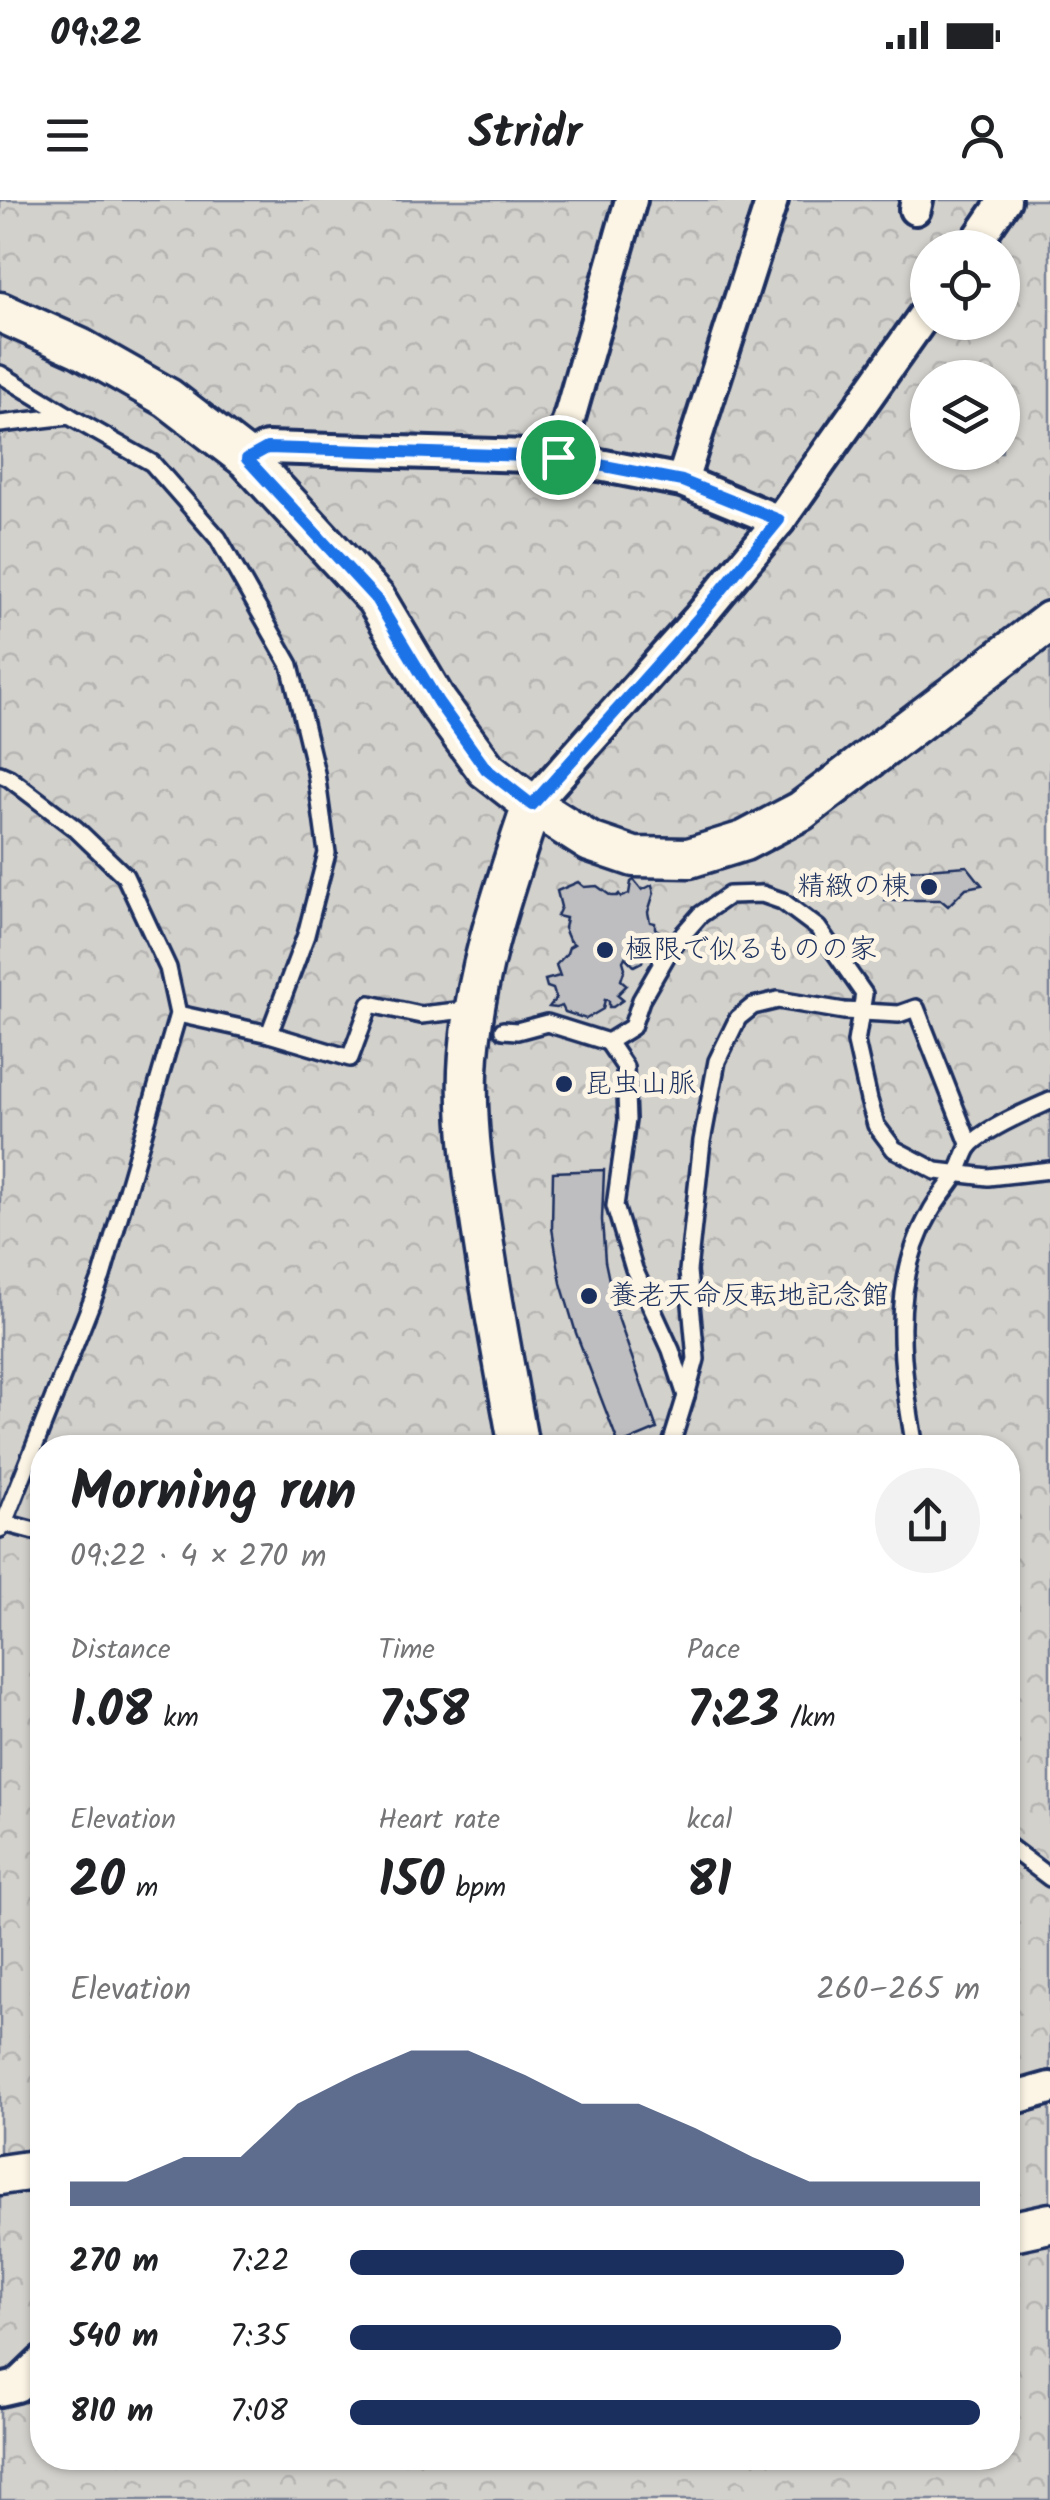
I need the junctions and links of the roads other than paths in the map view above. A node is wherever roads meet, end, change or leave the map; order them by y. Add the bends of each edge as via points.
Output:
1 (631, 200) edge
2 (772, 200) edge
3 (1005, 200) edge
4 (984, 230) edge
5 (0, 312) edge
6 (910, 335) edge
7 (0, 374) edge
8 (70, 416) junction
9 (0, 424) edge
10 (558, 457) junction
11 (247, 459) junction
12 (682, 481) junction
13 (779, 520) junction
14 (1050, 621) edge
15 (0, 774) edge
16 (532, 805) junction
17 (860, 1012) junction
18 (178, 1014) junction
19 (489, 1020) junction
20 (269, 1034) junction
21 (608, 1042) junction
22 (1050, 1101) edge
23 (970, 1146) junction
24 (1050, 1170) edge
25 (957, 1174) junction
26 (686, 1396) junction
27 (38, 1435) edge
28 (516, 1435) edge
29 (674, 1435) edge
30 (913, 1435) edge
31 (30, 1456) edge
32 (2, 1526) edge
33 (30, 1531) edge
34 (1020, 1855) edge
35 (1050, 1878) edge
36 (1050, 2088) edge
37 (1020, 2097) edge
38 (30, 2171) edge
39 (0, 2175) edge
40 (1050, 2223) edge
41 (1020, 2229) edge
42 (30, 2374) edge
43 (0, 2390) edge

1 - 10 street
2 - 12 street
3 - 4 street
5 - 11 street via 168,398
6 - 13 street
7 - 8 lane
8 - 9 lane
8 - 20 lane via 152,464 218,538 290,665 327,853 306,935
10 - 11 street via 267,448
10 - 12 street
11 - 16 street via 376,599 486,769
12 - 13 street
13 - 16 street
14 - 16 street via 801,810 744,841 689,858 634,857 590,842
15 - 18 lane via 125,876 168,968
16 - 19 street via 488,946
17 - 21 lane via 864,994 818,928 782,901 729,895 670,948 632,1028
17 - 23 lane via 916,1008
17 - 25 lane via 856,1042 876,1125 894,1149
17 - 26 lane via 778,1000 753,1006 738,1018 718,1061 692,1222 688,1271 696,1358
18 - 20 lane
18 - 27 lane via 102,1276
19 - 20 lane via 421,1016 370,1004 350,1058
19 - 21 lane via 517,1031 547,1023
19 - 28 street via 468,1069 468,1134
21 - 26 lane via 626,1067 627,1120 614,1206
22 - 23 lane
23 - 25 lane
24 - 25 lane
25 - 30 lane via 928,1214 910,1263 900,1326
26 - 29 lane
31 - 32 lane
32 - 33 lane
34 - 35 lane
36 - 37 street
38 - 39 street
40 - 41 street
42 - 43 street

